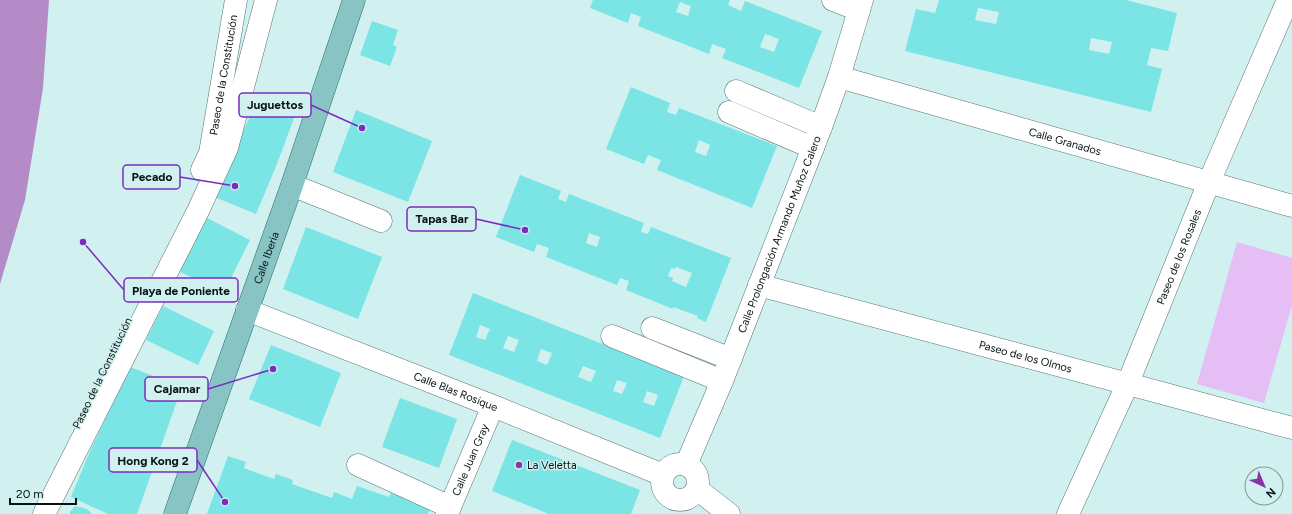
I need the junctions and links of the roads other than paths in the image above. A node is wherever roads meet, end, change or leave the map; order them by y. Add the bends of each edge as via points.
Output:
1 (236, 0) edge
2 (266, 0) edge
3 (354, 0) edge
4 (833, 0) edge
5 (1288, 0) edge
6 (861, 5) edge
7 (839, 77) junction
8 (736, 92) dead end
9 (730, 112) dead end
10 (821, 127) junction
11 (813, 148) junction
12 (1209, 182) junction
13 (292, 185) junction
14 (1292, 206) edge
15 (381, 221) dead end
16 (759, 285) junction
17 (247, 310) junction
18 (652, 328) dead end
19 (612, 336) dead end
20 (731, 359) junction
21 (722, 381) junction
22 (1128, 383) junction
23 (493, 406) junction
24 (1292, 428) edge
25 (358, 465) dead end
26 (686, 465) junction
27 (663, 475) junction
28 (697, 489) junction
29 (449, 511) edge
30 (28, 514) edge
31 (44, 514) edge
32 (175, 514) edge
33 (729, 514) edge
34 (1068, 514) edge

1 - 30 street, Paseo de la Constitución via 210,153 65,448
2 - 31 street via 227,148 198,211
3 - 13 main road, Calle Iberia
4 - 6 street
5 - 12 street, Paseo de los Rosales
6 - 7 street, Calle Prolongación Armando Muñoz Calero
7 - 10 street, Calle Prolongación Armando Muñoz Calero
7 - 12 street, Calle Granados
8 - 10 street
9 - 11 street
10 - 11 street, Calle Prolongación Armando Muñoz Calero
11 - 16 street, Calle Prolongación Armando Muñoz Calero
12 - 14 street, Calle Granados
12 - 22 street, Paseo de los Rosales
13 - 15 street
13 - 17 main road, Calle Iberia
16 - 20 street, Calle Prolongación Armando Muñoz Calero
16 - 22 street, Paseo de los Olmos
17 - 23 street, Calle Blas Rosique
17 - 32 main road, Calle Iberia
18 - 20 street
19 - 21 street
20 - 21 street, Calle Prolongación Armando Muñoz Calero
21 - 26 street, Calle Prolongación Armando Muñoz Calero
22 - 24 street, Paseo de los Olmos
22 - 34 street, Paseo de los Rosales
23 - 27 street, Calle Blas Rosique
23 - 29 street, Calle Juan Gray
25 - 29 street
26 - 27 street via 673,465
26 - 28 street via 694,469 697,475
27 - 28 street via 662,487 669,497 675,500 687,499 694,495
28 - 33 street

